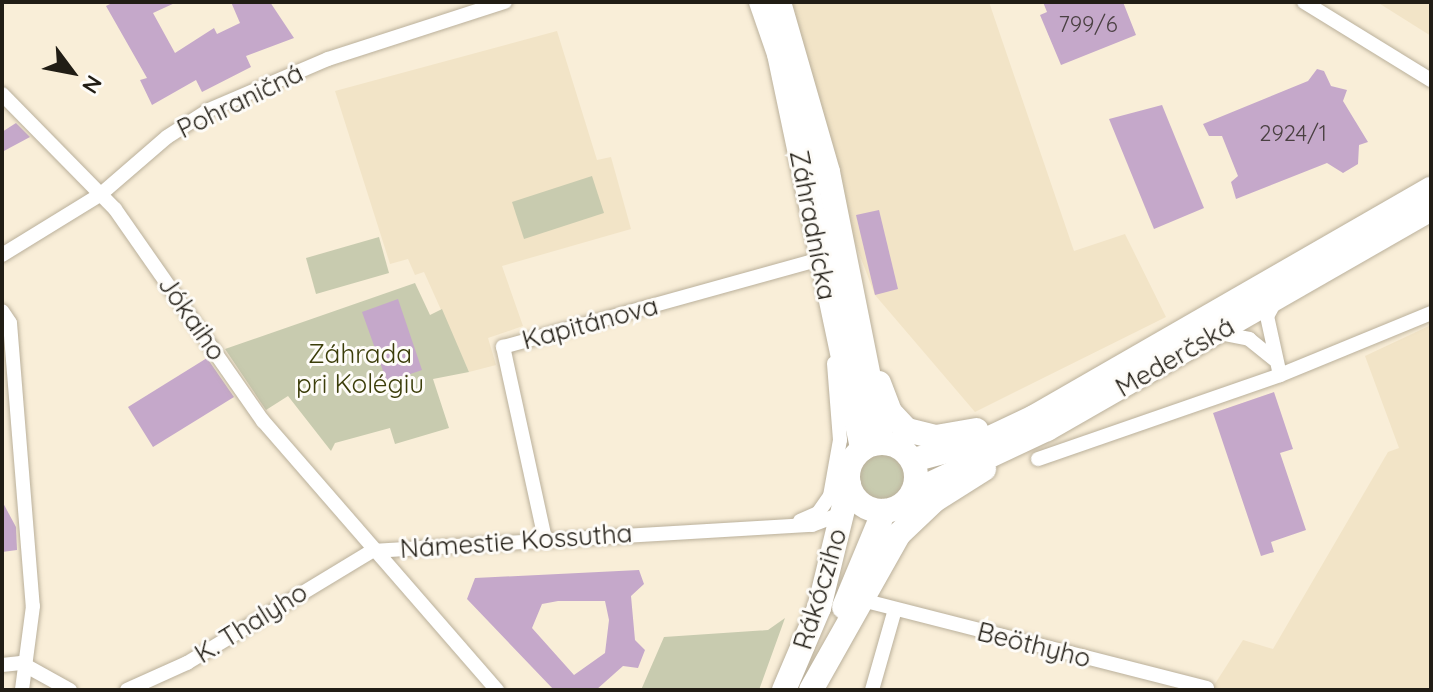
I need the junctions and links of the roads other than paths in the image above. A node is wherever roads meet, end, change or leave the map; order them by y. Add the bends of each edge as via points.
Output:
1 (761, 2) edge
2 (779, 2) edge
3 (1304, 2) edge
4 (502, 3) edge
5 (1431, 80) edge
6 (2, 94) edge
7 (1431, 189) edge
8 (101, 194) junction
9 (1431, 209) edge
10 (2, 255) edge
11 (820, 259) junction
12 (1276, 299) junction
13 (828, 302) junction
14 (855, 304) junction
15 (2, 311) edge
16 (1431, 313) edge
17 (1218, 333) junction
18 (1274, 360) junction
19 (1280, 375) junction
20 (1064, 397) junction
21 (1047, 429) junction
22 (872, 446) junction
23 (1038, 459) dead end
24 (913, 460) junction
25 (849, 485) junction
26 (913, 492) junction
27 (884, 511) junction
28 (843, 512) junction
29 (796, 523) junction
30 (545, 539) junction
31 (372, 551) junction
32 (862, 600) junction
33 (895, 609) junction
34 (21, 663) junction
35 (2, 665) edge
36 (1207, 688) edge
37 (22, 690) edge
38 (70, 690) edge
39 (127, 690) edge
40 (497, 690) edge
41 (784, 690) edge
42 (810, 690) edge
43 (872, 690) edge

1 - 11 main road, Záhradnícka via 779,54
2 - 14 main road, Záhradnícka via 828,172
3 - 5 street
4 - 8 street, Pohraničná via 328,59 209,110 167,137
6 - 8 street, Jókaiho
7 - 20 main road, Mederčská
8 - 10 street, Pohraničná
8 - 31 street, Jókaiho via 263,421
9 - 12 main road, Mederčská
11 - 13 main road, Záhradnícka
11 - 30 street, Kapitánova via 503,347
12 - 17 main road, Mederčská
12 - 18 street via 1267,316
13 - 22 main road, Záhradnícka
13 - 29 street via 839,448 827,503
14 - 20 main road via 890,412 907,430 936,437 962,433
14 - 22 main road, Záhradnícka
15 - 34 street via 10,323 33,606
16 - 19 street, Mederčská
17 - 18 street via 1249,339
17 - 21 main road, Mederčská
18 - 19 street
19 - 23 street, Mederčská
20 - 24 main road, Mederčská via 981,442
21 - 26 main road, Mederčská
21 - 32 main road via 913,517
22 - 24 main road via 900,447
22 - 25 main road via 849,467
24 - 26 main road
25 - 27 main road via 862,504
25 - 28 main road, Rákócziho
26 - 27 main road via 899,507
27 - 42 main road, Rákócziho
28 - 29 street, Námestie Kossutha via 821,524
28 - 41 main road, Rákócziho via 819,608
29 - 30 street, Námestie Kossutha
30 - 31 street, Námestie Kossutha
31 - 39 street, K. Thalyho via 187,663
31 - 40 street, Námestie Kossutha
32 - 33 street, Beöthyho
32 - 42 main road
33 - 36 street, Beöthyho
33 - 43 street
34 - 35 street
34 - 37 street
34 - 38 street

